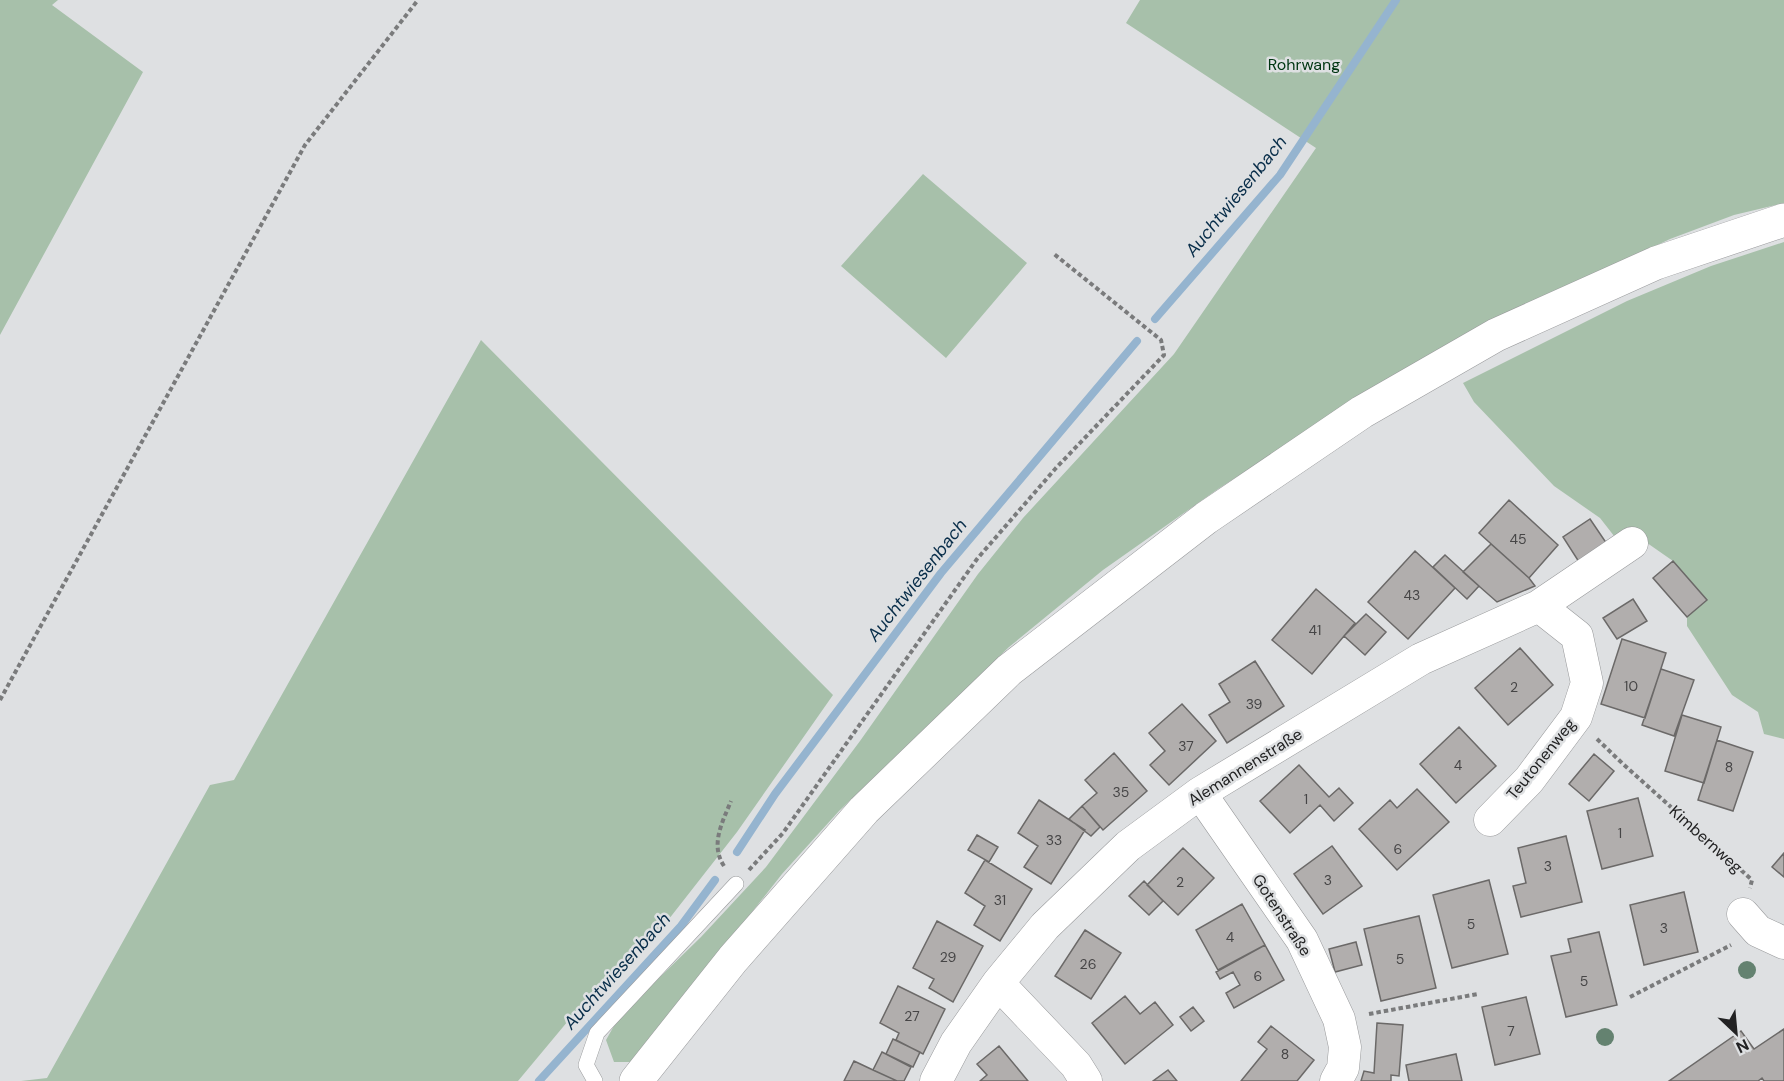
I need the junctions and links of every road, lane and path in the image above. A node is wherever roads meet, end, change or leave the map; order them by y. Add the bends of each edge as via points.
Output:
1 (418, 0) edge
2 (1784, 220) edge
3 (1054, 254) dead end
4 (1632, 543) dead end
5 (1539, 606) junction
6 (0, 700) edge
7 (1622, 763) dead end
8 (1200, 793) junction
9 (731, 801) dead end
10 (1490, 820) dead end
11 (736, 884) junction
12 (1762, 930) edge
13 (998, 983) junction
14 (1478, 994) dead end
15 (1630, 997) dead end
16 (1339, 1019) junction
17 (595, 1081) edge
18 (636, 1081) edge
19 (936, 1081) edge
20 (1086, 1081) edge
21 (1336, 1081) edge

1 - 6 path via 305,145
2 - 18 street via 1656,263 1496,336 1362,412 1206,518 1009,670 864,810 733,958
3 - 11 path via 1161,340 1164,355 1056,468 977,559 783,833
4 - 5 street, Alemannenstraße
5 - 8 street, Alemannenstraße via 1421,659
5 - 10 street, Teutonenweg via 1577,636 1587,683 1576,717 1529,780
7 - 12 path, Kimbernweg via 1752,880
8 - 13 street, Alemannenstraße via 1128,846 1045,926
8 - 16 street, Gotenstraße via 1302,940
9 - 11 path via 717,836 718,857
11 - 17 lane via 597,1033 586,1065
12 - 15 path
13 - 19 street, Alemannenstraße via 956,1043
13 - 20 street via 1076,1065
14 - 16 path
16 - 21 street, Gotenstraße via 1345,1047 1343,1068

